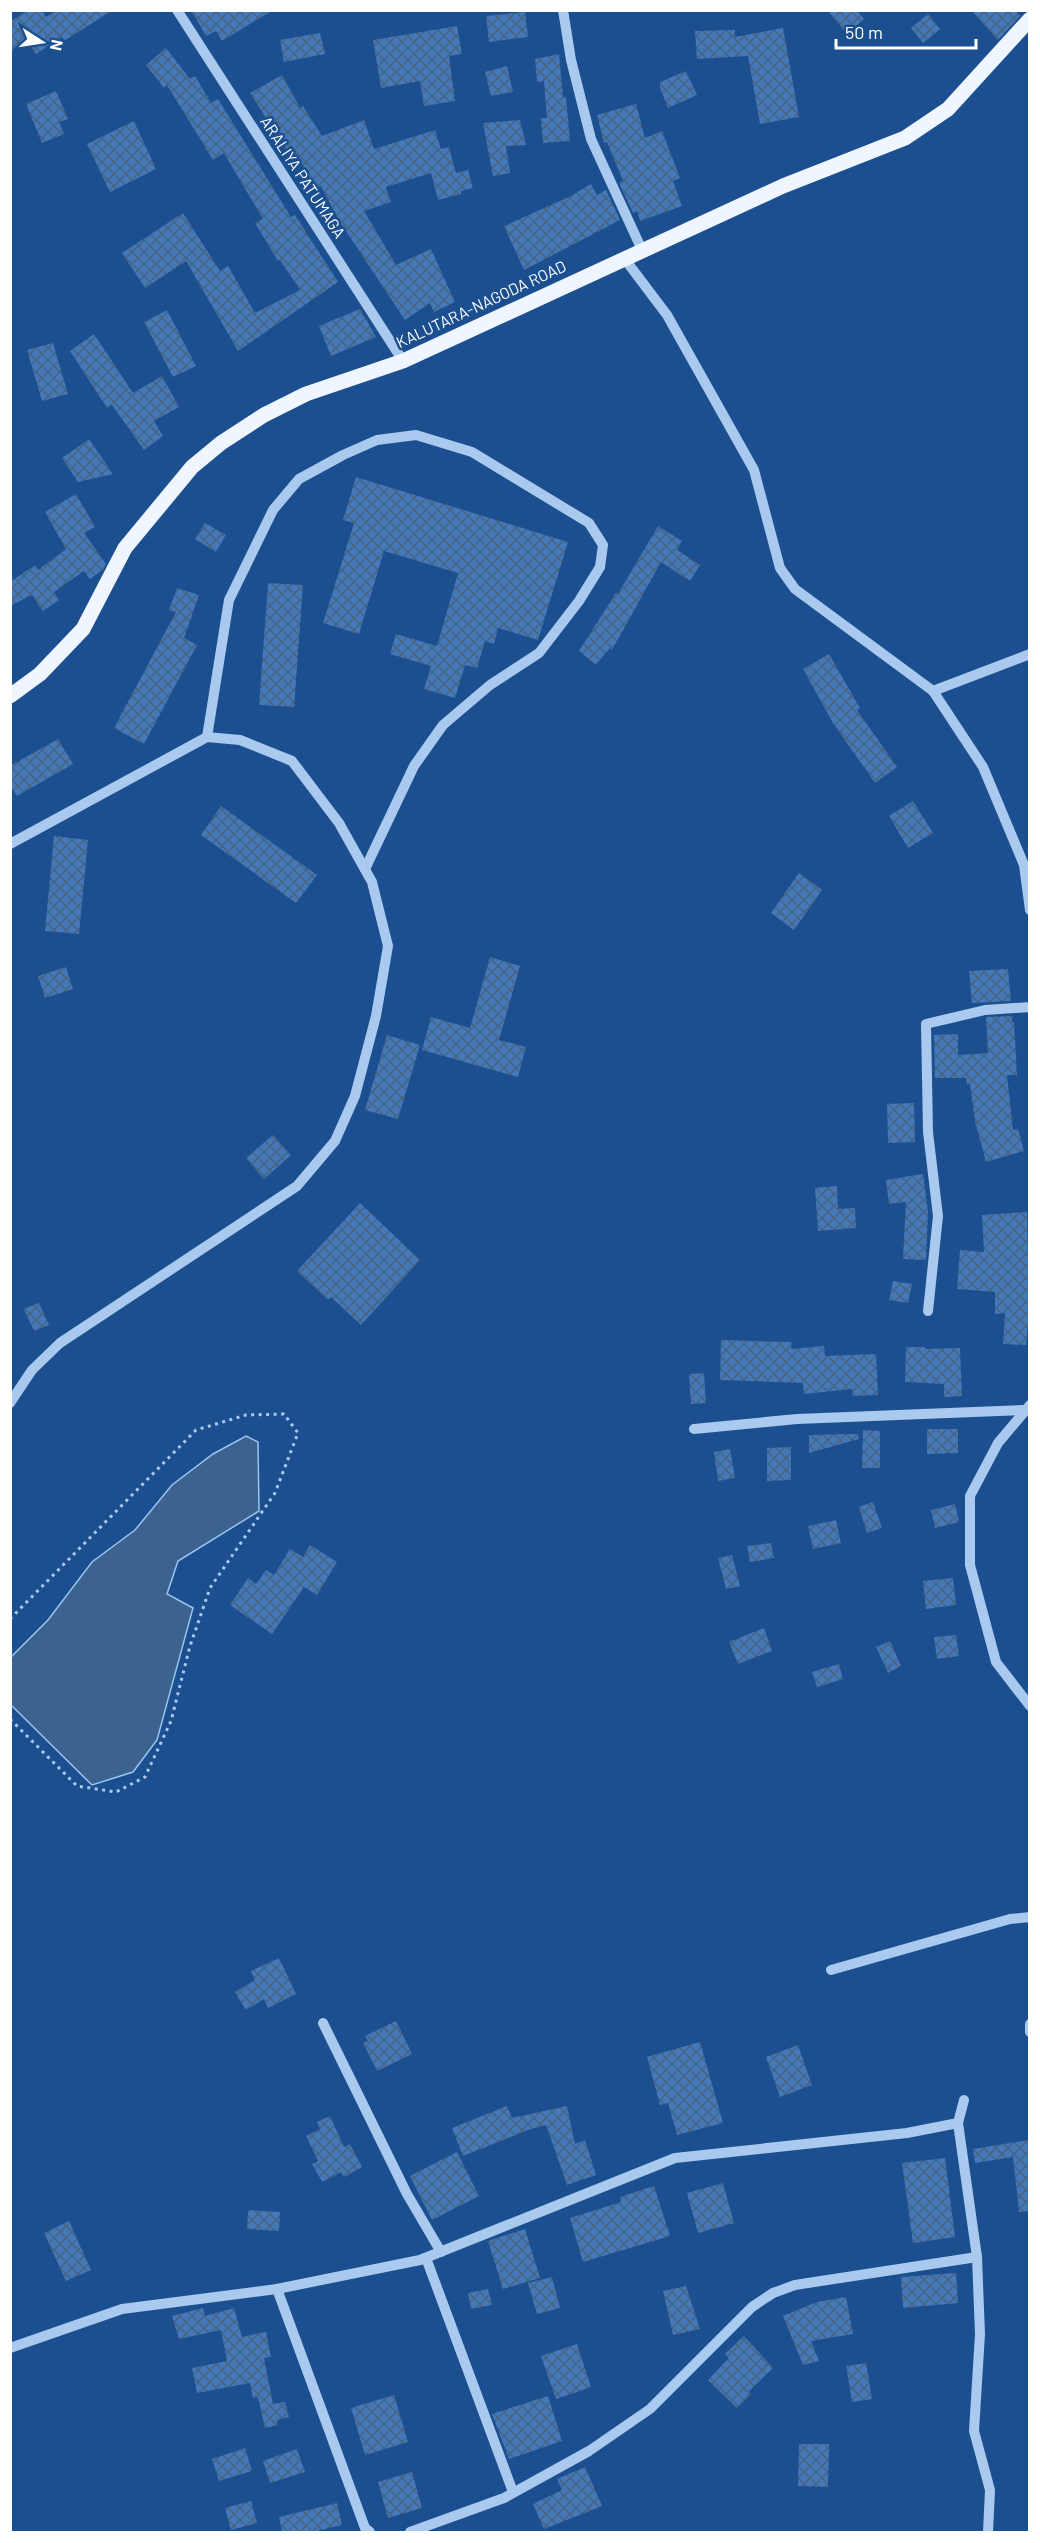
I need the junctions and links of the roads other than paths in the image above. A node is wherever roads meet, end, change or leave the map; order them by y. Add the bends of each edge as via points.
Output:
1 (177, 10) edge
2 (562, 10) edge
3 (1029, 19) edge
4 (642, 250) junction
5 (624, 258) junction
6 (404, 361) junction
7 (1029, 654) edge
8 (933, 691) junction
9 (10, 696) edge
10 (207, 736) junction
11 (10, 844) edge
12 (364, 869) junction
13 (1029, 910) edge
14 (1029, 1007) edge
15 (928, 1311) dead end
16 (10, 1403) edge
17 (1027, 1408) edge
18 (694, 1429) dead end
19 (1029, 1706) edge
20 (1029, 1917) edge
21 (831, 1970) dead end
22 (323, 2023) dead end
23 (1029, 2024) edge
24 (1029, 2032) edge
25 (963, 2100) dead end
26 (957, 2123) junction
27 (441, 2252) junction
28 (977, 2257) junction
29 (426, 2258) junction
30 (277, 2289) junction
31 (10, 2348) edge
32 (513, 2492) junction
33 (370, 2532) edge
34 (410, 2532) edge
35 (988, 2532) edge

1 - 6 street, ARALIYA PATUMAGA
2 - 4 street via 591,139
3 - 4 main road, KALUTARA-NAGODA ROAD via 948,109 905,138 783,186
4 - 5 main road, KALUTARA-NAGODA ROAD
5 - 6 main road, KALUTARA-NAGODA ROAD
5 - 8 street via 667,315 754,470 780,568 795,589
6 - 9 main road, KALUTARA-NAGODA ROAD via 306,394 264,415 192,467 125,548 83,629 40,674
7 - 8 street
8 - 13 street via 983,767 1024,865
10 - 11 street
10 - 12 street via 240,740 292,761 339,823
10 - 12 street via 229,600 273,510 299,479 377,440 416,435 472,452 589,523 603,545 600,567 579,601 539,653 443,725 414,766
12 - 16 street via 372,882 387,946 376,1016 355,1096 335,1141 297,1186 60,1343 32,1370
14 - 15 street via 985,1010 927,1024 928,1132 938,1216
17 - 18 street via 797,1419
17 - 19 street via 999,1443 970,1496 970,1565 996,1662
20 - 21 street via 1010,1918
22 - 27 street via 407,2194
23 - 24 street
25 - 26 street
26 - 27 street via 907,2133 675,2158
26 - 28 street
27 - 29 street
28 - 32 street via 795,2286 773,2293 752,2307 650,2409 589,2451
28 - 35 street via 980,2334 975,2431 990,2490
29 - 30 street
29 - 32 street
30 - 31 street via 122,2309
30 - 33 street via 365,2528
32 - 34 street

